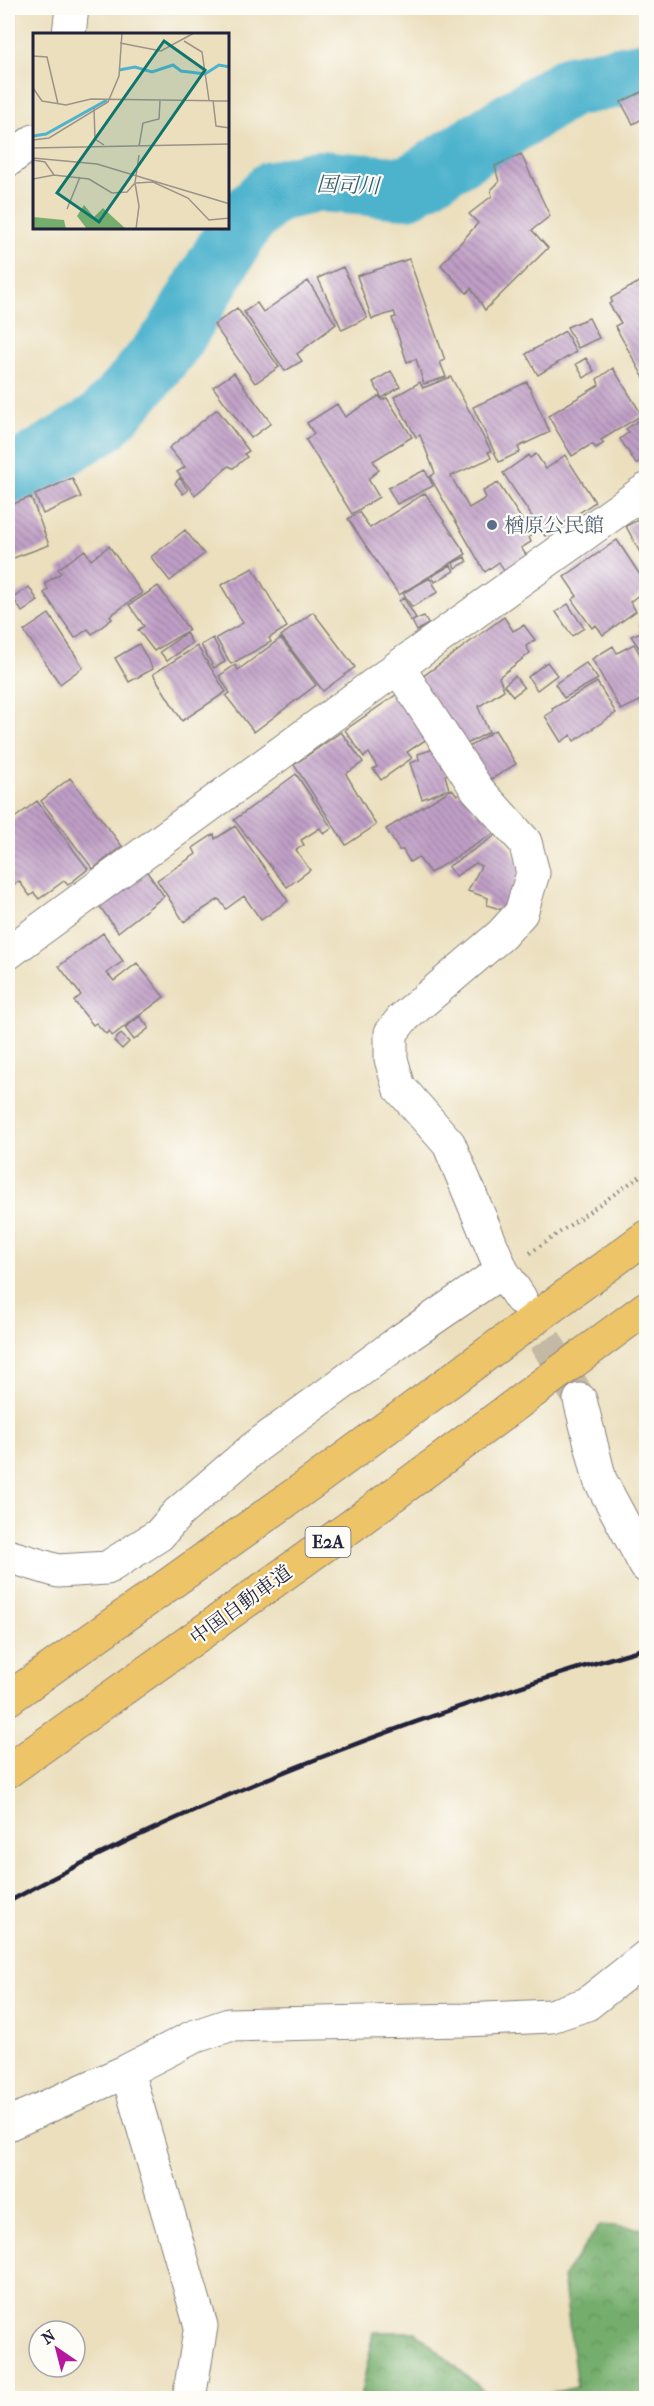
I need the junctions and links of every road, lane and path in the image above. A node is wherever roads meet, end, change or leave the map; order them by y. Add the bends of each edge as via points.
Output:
1 (72, 8) edge
2 (69, 33) edge
3 (33, 142) edge
4 (8, 160) edge
5 (646, 490) edge
6 (399, 667) junction
7 (8, 953) edge
8 (646, 1172) edge
9 (646, 1237) edge
10 (502, 1271) junction
11 (520, 1298) tunnel mouth
12 (646, 1308) edge
13 (580, 1400) tunnel mouth
14 (8, 1556) edge
15 (646, 1566) edge
16 (8, 1699) edge
17 (8, 1771) edge
18 (646, 1957) edge
19 (127, 2071) junction
20 (8, 2124) edge
21 (189, 2398) edge

1 - 2 street
3 - 4 street
5 - 6 street
6 - 7 street
6 - 10 street via 477,789 525,842 533,873 521,913 501,935 402,1019 391,1034 391,1059 399,1087 449,1144
8 - 10 path
9 - 16 highway
10 - 11 street
10 - 14 street via 254,1448 178,1513 159,1535 106,1568 58,1571
12 - 17 highway, 中国自動車道 / E2A via 350,1527
13 - 15 street via 600,1480
18 - 19 street via 587,2004 551,2016 229,2025 193,2037
19 - 20 street
19 - 21 street via 201,2326

